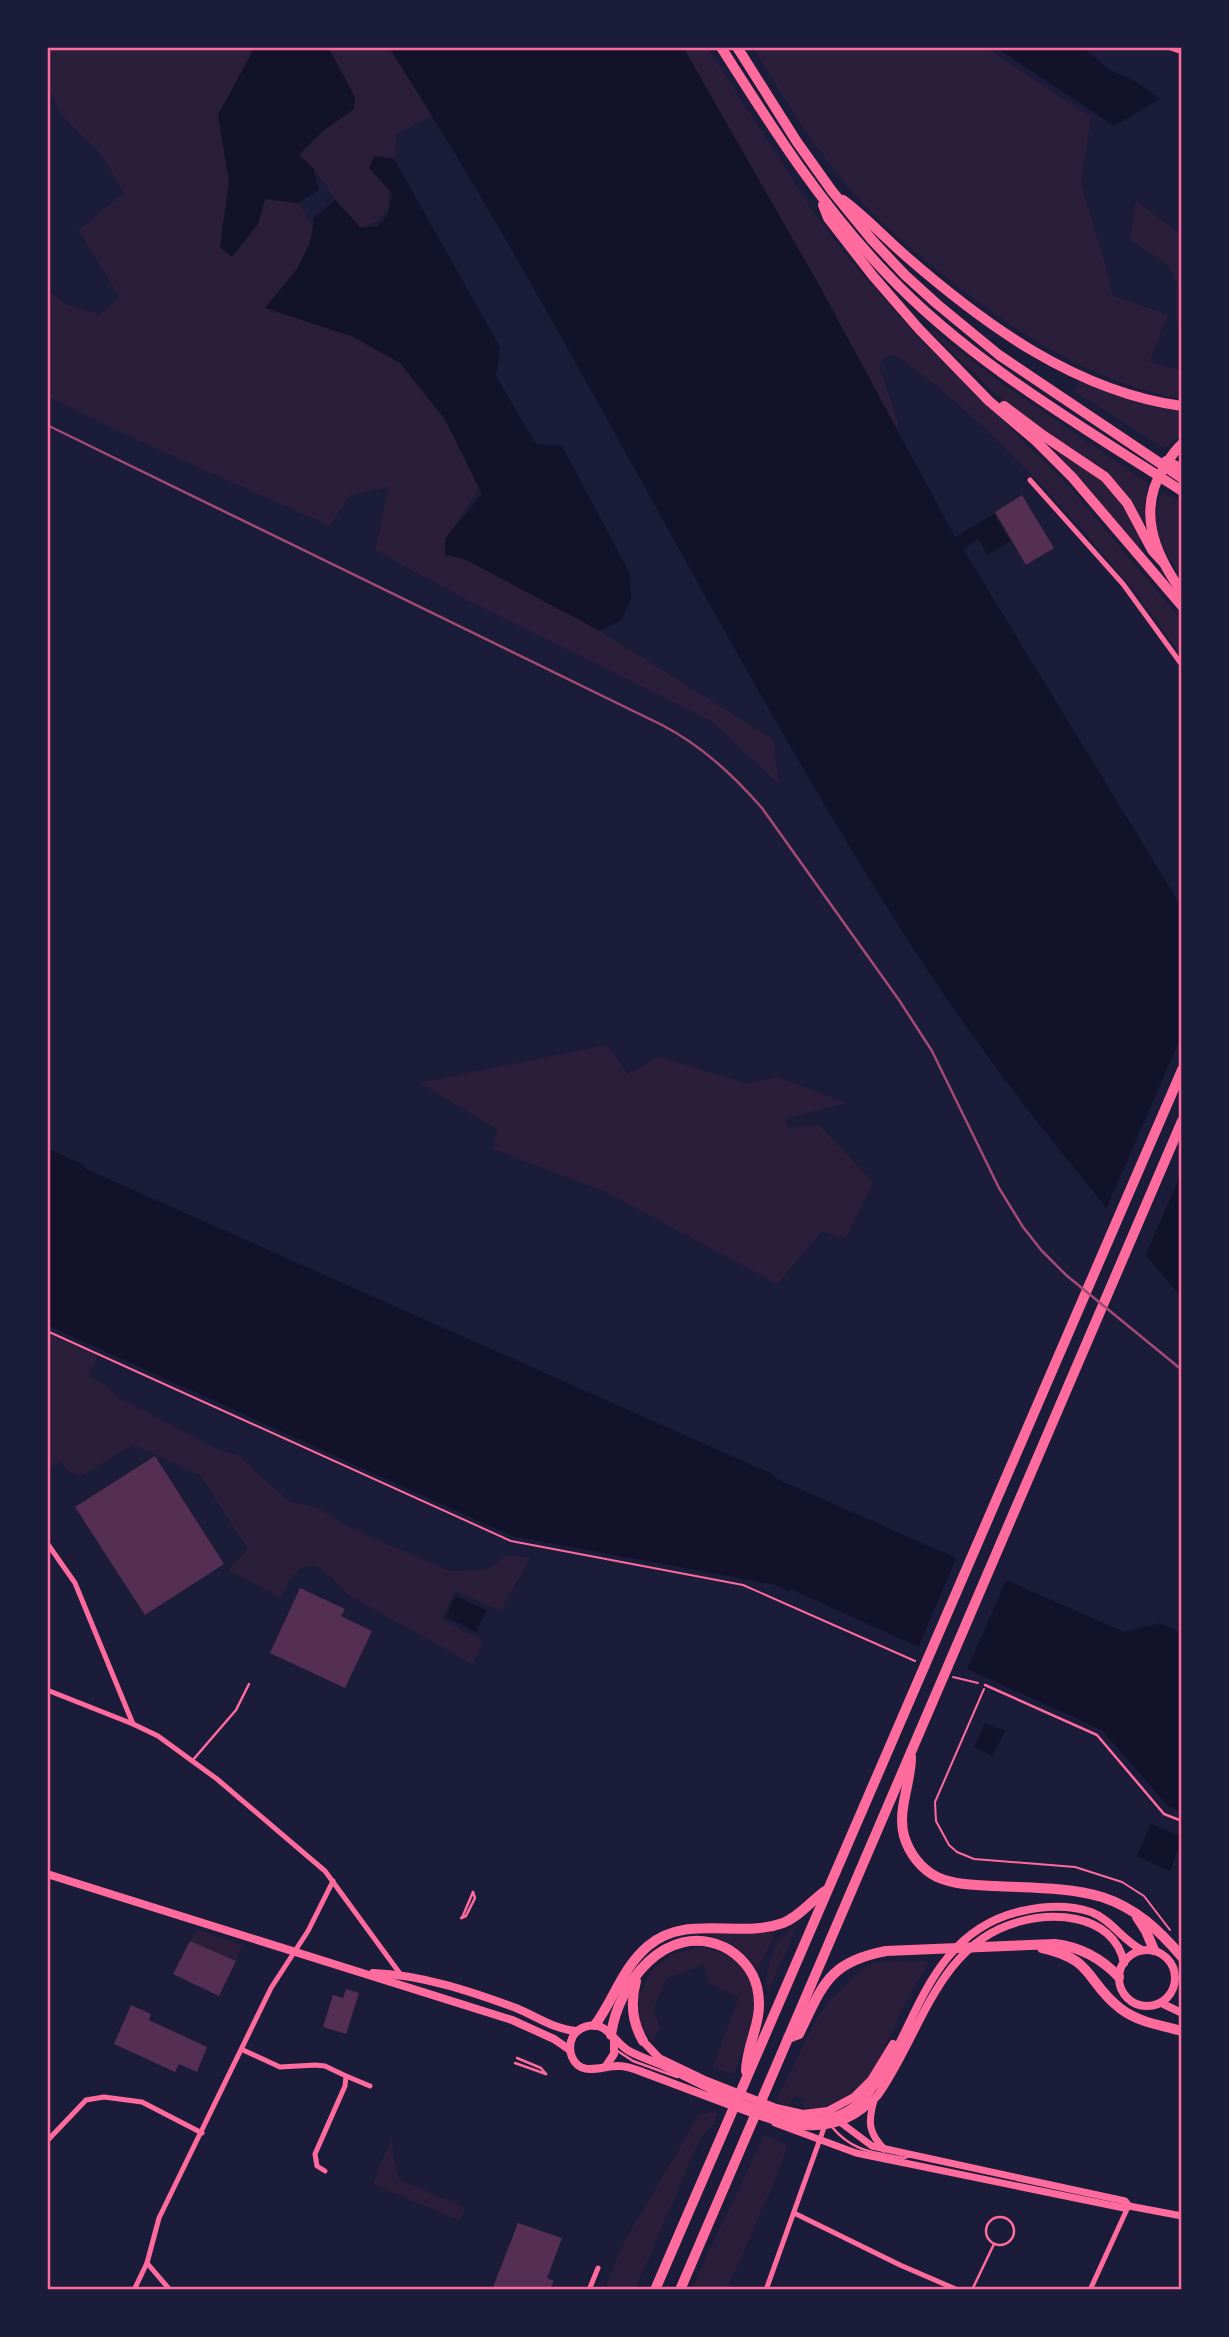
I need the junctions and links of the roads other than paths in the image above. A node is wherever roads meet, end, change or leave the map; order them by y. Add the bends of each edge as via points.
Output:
1 (721, 47) edge
2 (737, 47) edge
3 (1168, 47) edge
4 (1182, 52) edge
5 (832, 191) junction
6 (818, 195) junction
7 (973, 382) junction
8 (1182, 406) edge
9 (1120, 435) junction
10 (1182, 444) edge
11 (1182, 452) edge
12 (1166, 465) junction
13 (1182, 469) edge
14 (1182, 478) edge
15 (1030, 480) dead end
16 (1182, 491) edge
17 (1163, 562) junction
18 (1182, 592) edge
19 (1182, 606) edge
20 (1182, 665) edge
21 (1182, 1070) edge
22 (1182, 1121) edge
23 (47, 1543) edge
24 (249, 1684) dead end
25 (985, 1685) road end
26 (47, 1690) edge
27 (132, 1724) junction
28 (911, 1749) junction
29 (191, 1761) junction
30 (1182, 1821) edge
31 (47, 1874) edge
32 (333, 1881) junction
33 (828, 1888) junction
34 (473, 1892) dead end
35 (1135, 1913) junction
36 (461, 1918) dead end
37 (1032, 1946) junction
38 (1142, 1950) junction
39 (295, 1951) junction
40 (1154, 1951) junction
41 (1182, 1957) edge
42 (1124, 1963) junction
43 (642, 1968) junction
44 (366, 1972) junction
45 (401, 1975) junction
46 (1119, 1977) junction
47 (1175, 1983) junction
48 (1182, 1993) edge
49 (1161, 2003) junction
50 (1182, 2013) edge
51 (908, 2022) junction
52 (595, 2025) junction
53 (577, 2031) junction
54 (1182, 2031) edge
55 (612, 2037) junction
56 (788, 2038) junction
57 (643, 2041) joint
58 (615, 2049) junction
59 (243, 2050) junction
60 (570, 2050) junction
61 (516, 2061) dead end
62 (606, 2066) junction
63 (680, 2071) junction
64 (546, 2074) dead end
65 (346, 2076) junction
66 (746, 2078) junction
67 (697, 2083) junction
68 (370, 2086) dead end
69 (873, 2101) junction
70 (771, 2121) junction
71 (831, 2122) junction
72 (202, 2133) junction
73 (47, 2141) edge
74 (821, 2141) junction
75 (884, 2149) junction
76 (913, 2155) junction
77 (325, 2171) dead end
78 (1129, 2206) junction
79 (794, 2213) junction
80 (1182, 2216) edge
81 (994, 2244) junction
82 (147, 2263) junction
83 (598, 2268) dead end
84 (134, 2290) edge
85 (170, 2290) edge
86 (589, 2290) edge
87 (655, 2290) edge
88 (680, 2290) edge
89 (766, 2290) edge
90 (958, 2290) edge
91 (972, 2290) edge
92 (1090, 2290) edge

1 - 6 highway
2 - 5 highway
3 - 4 street
5 - 8 highway via 942,286 1018,341 1114,389
5 - 9 highway via 905,275 966,329
6 - 7 highway via 828,218 873,276
6 - 16 highway via 888,276 946,330
7 - 17 highway via 1105,477 1127,503 1152,551
7 - 19 highway via 1065,470
9 - 13 highway
9 - 14 highway
10 - 12 highway
11 - 12 highway
12 - 17 highway via 1157,478 1149,514
15 - 20 street via 1123,584
17 - 18 highway
21 - 33 highway
22 - 28 highway
23 - 27 street via 75,1583
24 - 29 lane via 236,1710
25 - 30 lane via 1097,1735 1164,1814
26 - 27 street
27 - 29 street via 158,1736
28 - 35 highway via 902,1823 913,1856 926,1870 965,1885 1090,1894
28 - 56 highway
29 - 32 street
31 - 39 main road
32 - 39 street
32 - 45 street
33 - 52 highway via 785,1922 676,1931 656,1940 633,1961
33 - 66 highway
34 - 36 lane
35 - 40 highway
35 - 41 highway via 1160,1931
37 - 46 highway via 1078,1949
37 - 54 highway via 1073,1958 1128,2014
37 - 56 highway via 866,1955 838,1969 821,1990 799,2034
38 - 40 main road
38 - 42 main road
38 - 51 main road via 1106,1920 1083,1910 1049,1907 1010,1914 980,1928 951,1953
39 - 44 main road
39 - 59 street via 271,1988
40 - 47 main road via 1173,1965
42 - 46 main road
42 - 69 main road via 1113,1938 1075,1919 1027,1920 992,1932 972,1945 947,1972
43 - 55 highway via 619,2007
43 - 57 highway via 632,2007
43 - 66 highway via 661,1951 693,1941 715,1943 743,1961 757,1986 760,2012 746,2055
44 - 45 main road
44 - 60 main road via 512,2020
45 - 53 main road via 499,2002
46 - 49 main road via 1122,1992 1133,2002
47 - 48 main road
47 - 49 main road
49 - 50 main road
51 - 63 main road via 865,2087 844,2104 819,2113 781,2110
51 - 71 main road via 870,2093
52 - 53 main road
52 - 55 main road
53 - 60 main road
55 - 58 main road
55 - 63 main road via 629,2051
56 - 88 highway
57 - 63 main road
58 - 62 main road
58 - 67 lane via 633,2061
59 - 65 street via 280,2067 325,2066
59 - 72 street
60 - 62 main road via 580,2066 594,2070
61 - 64 lane
62 - 70 main road via 631,2067
63 - 67 main road
65 - 68 street
65 - 77 street via 315,2154 317,2166
66 - 87 highway
67 - 71 main road via 788,2119
69 - 71 main road
69 - 75 street via 870,2130
70 - 71 main road via 800,2126
70 - 74 street
71 - 74 street
71 - 75 street
71 - 76 lane via 855,2147 904,2158
72 - 73 street via 142,2102 104,2097 86,2100
72 - 82 street via 159,2218
74 - 78 street via 923,2167
74 - 79 street
75 - 76 street
76 - 78 street via 1125,2201
78 - 80 street
78 - 92 street
79 - 89 street
79 - 90 street
81 - 81 lane via 1008,2242 1013,2235 1013,2225 1006,2218 992,2219 987,2225 986,2234
81 - 91 lane
82 - 84 street
82 - 85 street
83 - 86 street

